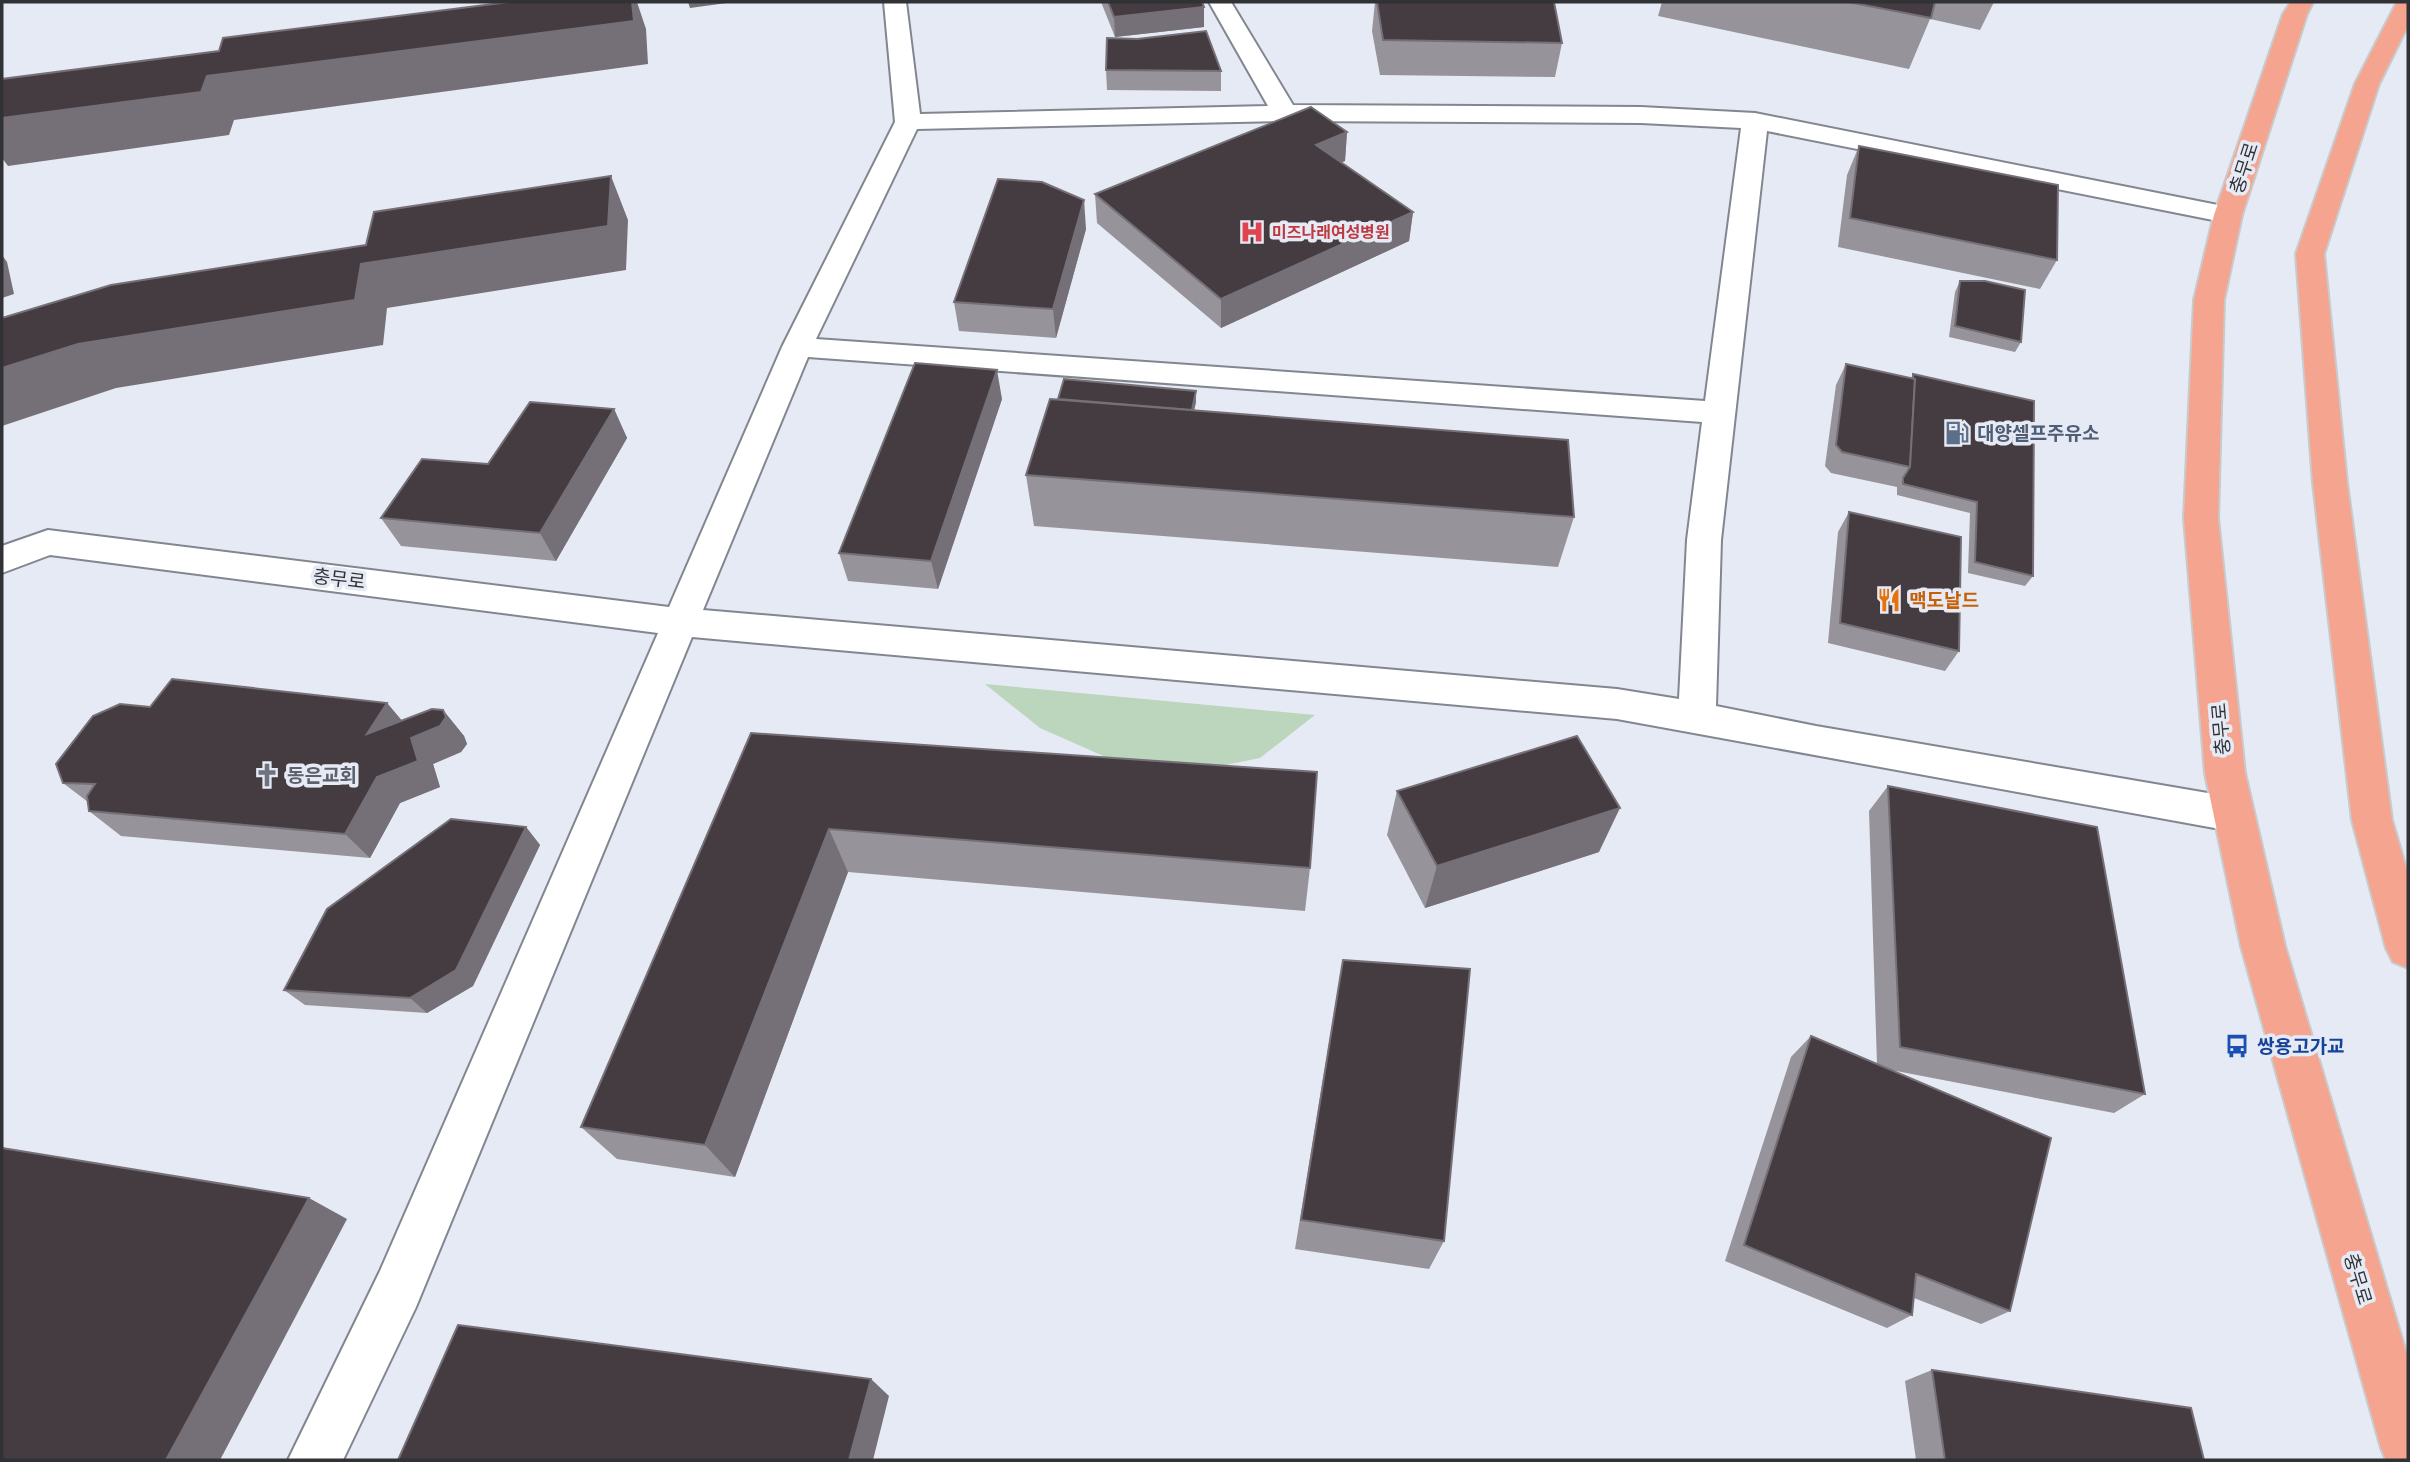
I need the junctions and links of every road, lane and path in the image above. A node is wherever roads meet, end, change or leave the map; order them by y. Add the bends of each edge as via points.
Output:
1 (895, 2) edge
2 (1220, 2) edge
3 (2302, 2) edge
4 (2408, 2) edge
5 (1285, 113) junction
6 (1755, 121) junction
7 (908, 122) junction
8 (2228, 215) junction
9 (797, 347) junction
10 (1720, 413) junction
11 (2, 560) edge
12 (679, 622) junction
13 (1697, 717) junction
14 (2231, 814) junction
15 (2408, 944) edge
16 (2408, 1448) edge
17 (315, 1460) edge

1 - 7 street
2 - 5 street
3 - 8 main road, 충무로
4 - 15 main road via 2367,84 2310,254 2330,483 2372,820
5 - 6 street via 1641,115
5 - 7 street
6 - 8 street
6 - 10 street
7 - 9 street
8 - 14 main road, 충무로 via 2209,300 2201,518
9 - 10 street
9 - 12 street
10 - 13 street via 1704,540
11 - 12 street, 충무로 via 48,542
12 - 13 street, 충무로 via 1617,704
12 - 17 street via 398,1289
13 - 14 street, 충무로
14 - 16 main road, 충무로 via 2266,959

